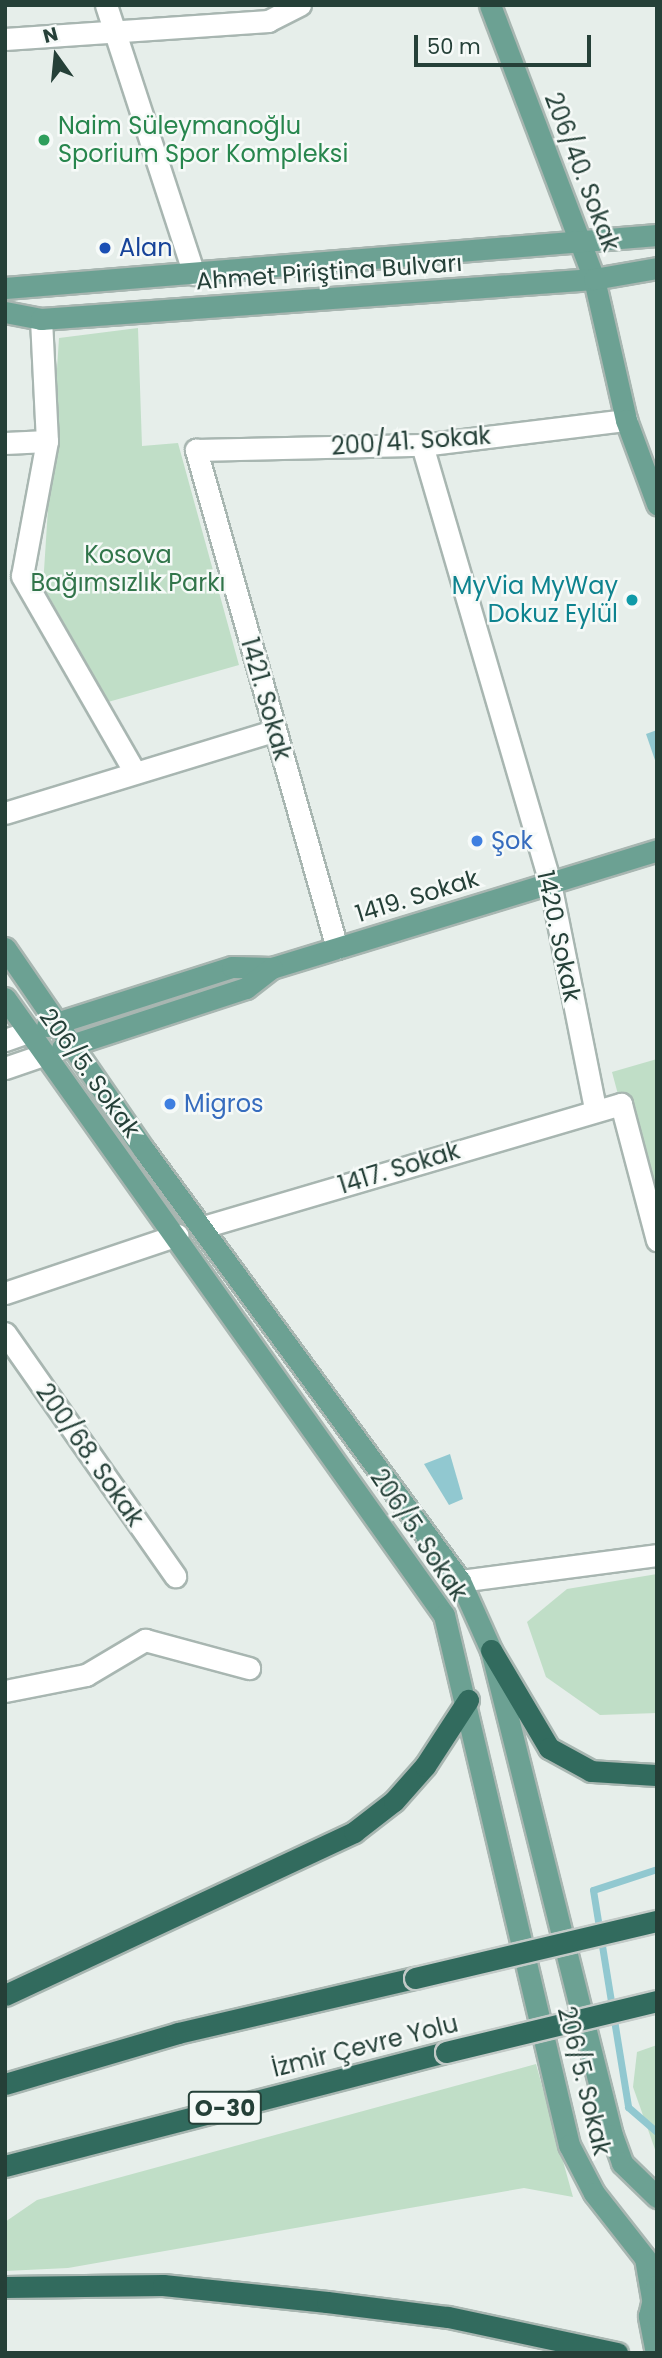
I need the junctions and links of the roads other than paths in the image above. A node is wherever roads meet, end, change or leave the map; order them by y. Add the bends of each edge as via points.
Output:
1 (106, 5) edge
2 (300, 5) edge
3 (491, 5) edge
4 (117, 34) junction
5 (5, 39) edge
6 (657, 235) edge
7 (583, 245) junction
8 (657, 268) edge
9 (194, 274) junction
10 (594, 279) junction
11 (5, 288) edge
12 (5, 312) edge
13 (41, 319) junction
14 (626, 420) junction
15 (47, 441) junction
16 (5, 443) edge
17 (422, 444) junction
18 (196, 450) joint
19 (657, 504) edge
20 (13, 576) edge
21 (274, 731) junction
22 (134, 771) junction
23 (5, 813) edge
24 (657, 850) edge
25 (550, 883) junction
26 (5, 948) edge
27 (337, 948) junction
28 (272, 968) junction
29 (5, 998) edge
30 (57, 1023) junction
31 (28, 1032) junction
32 (5, 1040) edge
33 (72, 1045) junction
34 (43, 1055) junction
35 (5, 1068) edge
36 (595, 1109) junction
37 (203, 1227) junction
38 (177, 1235) junction
39 (657, 1240) edge
40 (5, 1293) edge
41 (5, 1333) edge
42 (657, 1555) edge
43 (175, 1576) dead end
44 (460, 1581) junction
45 (491, 1650) junction
46 (249, 1668) dead end
47 (5, 1690) edge
48 (468, 1700) junction
49 (657, 1775) edge
50 (657, 1921) edge
51 (5, 1995) edge
52 (657, 2001) edge
53 (5, 2084) edge
54 (5, 2166) edge
55 (657, 2197) edge
56 (5, 2287) edge
57 (654, 2291) edge
58 (617, 2353) edge
59 (656, 2353) edge

1 - 4 street
2 - 4 street via 268,21
3 - 7 main road, 206/40. Sokak
4 - 5 street
4 - 9 street
6 - 7 main road, Ahmet Piriştina Bulvarı
7 - 9 main road, Ahmet Piriştina Bulvarı
7 - 10 main road, 206/40. Sokak
8 - 10 main road, Ahmet Piriştina Bulvarı
9 - 11 main road, Ahmet Piriştina Bulvarı
10 - 13 main road, Ahmet Piriştina Bulvarı
10 - 14 main road, 206/40. Sokak
12 - 13 main road, Ahmet Piriştina Bulvarı
13 - 15 street
14 - 17 street, 200/41. Sokak
14 - 19 main road, 206/40. Sokak
15 - 16 street
15 - 20 street
17 - 18 street, 200/41. Sokak
17 - 25 street, 1420. Sokak
18 - 21 street, 1421. Sokak
20 - 22 street
21 - 22 street
21 - 27 street, 1421. Sokak
22 - 23 street
24 - 25 main road, 1419. Sokak
25 - 27 main road, 1419. Sokak
25 - 36 street, 1420. Sokak
26 - 30 main road, 206/5. Sokak
27 - 28 main road, 1419. Sokak
28 - 30 main road, 1419. Sokak via 232,968
28 - 33 main road, 1419. Sokak via 246,988
29 - 31 main road, 206/5. Sokak
30 - 31 main road, 1419. Sokak
30 - 33 main road, 206/5. Sokak
31 - 32 street
31 - 34 main road, 206/5. Sokak
33 - 34 main road, 1419. Sokak
33 - 37 main road, 206/5. Sokak
34 - 35 street
34 - 38 main road, 206/5. Sokak
36 - 37 street, 1417. Sokak
36 - 39 street via 621,1104
37 - 44 main road, 206/5. Sokak
38 - 40 street
38 - 48 main road, 206/5. Sokak via 433,1594
41 - 43 street, 200/68. Sokak
42 - 44 street
44 - 45 main road, 206/5. Sokak
45 - 49 highway via 549,1748 591,1771
45 - 55 main road, 206/5. Sokak via 612,2135 622,2163
46 - 47 street via 145,1640 86,1675
48 - 51 highway via 425,1766 394,1801 354,1832
48 - 57 main road, 206/5. Sokak via 569,2145 594,2193 645,2258
50 - 53 highway, bridge via 178,2033
52 - 54 highway, İzmir Çevre Yolu / O-30, bridge
56 - 58 highway via 163,2285 327,2302 448,2317
57 - 59 main road, 206/5. Sokak

